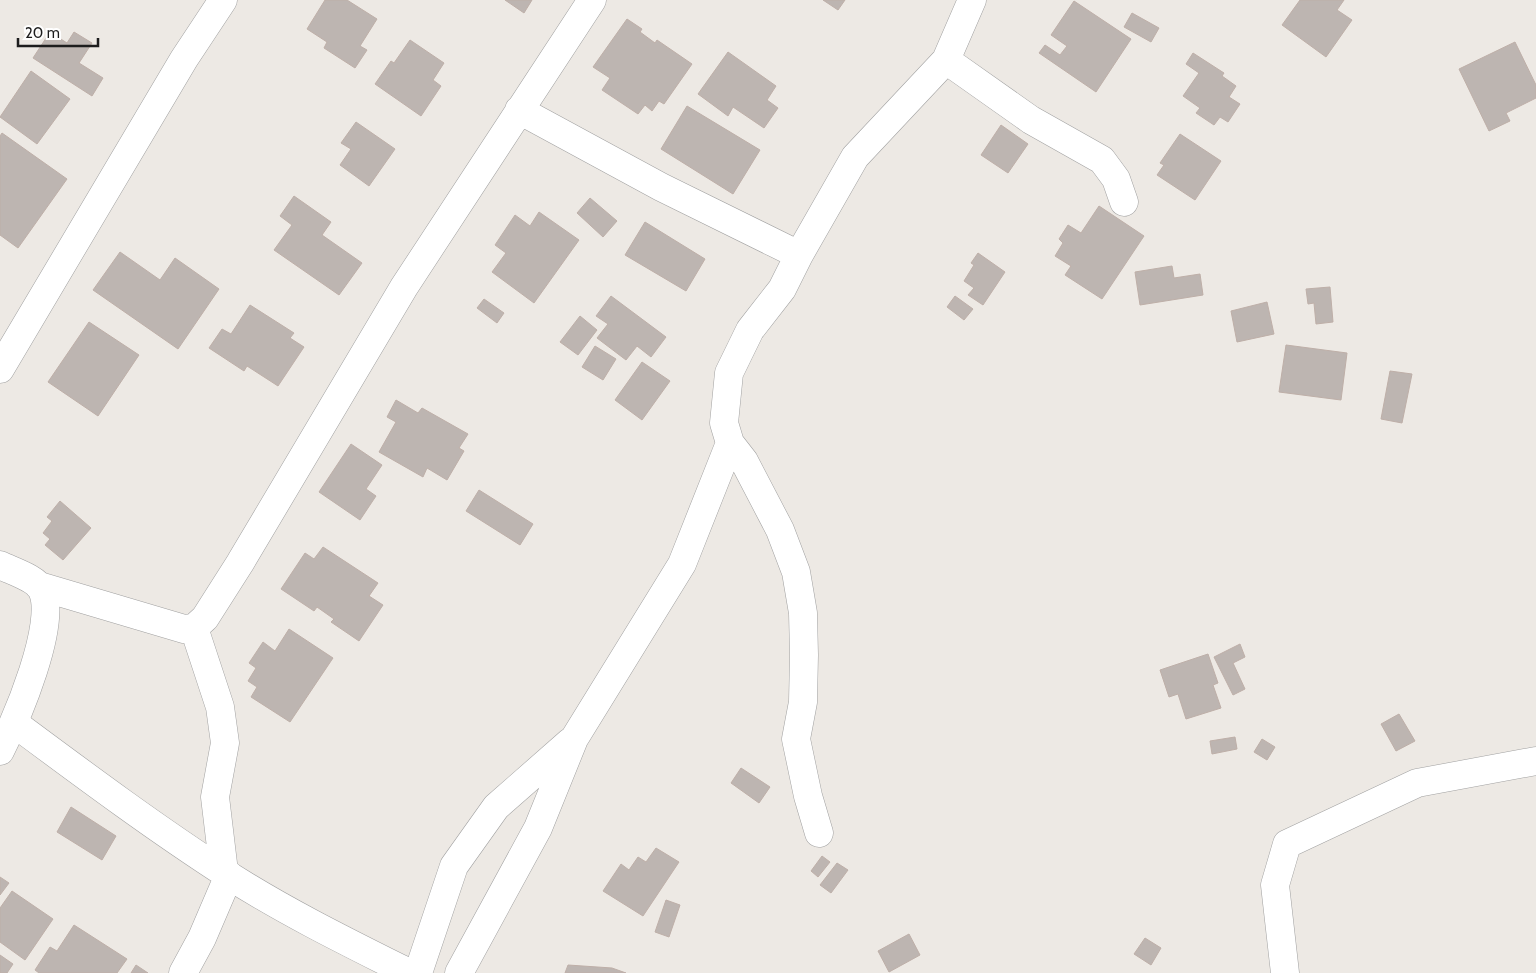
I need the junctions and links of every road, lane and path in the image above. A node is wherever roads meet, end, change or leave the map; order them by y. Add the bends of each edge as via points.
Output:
1 (223, 0) edge
2 (592, 0) edge
3 (972, 0) edge
4 (946, 60) junction
5 (519, 110) junction
6 (1124, 202) dead end
7 (799, 255) junction
8 (0, 369) edge
9 (730, 443) junction
10 (0, 565) edge
11 (39, 586) junction
12 (194, 628) junction
13 (14, 723) junction
14 (574, 738) junction
15 (0, 751) edge
16 (1536, 762) edge
17 (819, 833) dead end
18 (226, 874) junction
19 (183, 973) edge
20 (408, 973) edge
21 (418, 973) edge
22 (459, 973) edge
23 (1285, 973) edge

1 - 8 street via 184,59
2 - 5 street
3 - 4 street
4 - 6 street via 1031,120 1102,160 1116,179
4 - 7 street via 855,158
5 - 7 street via 661,188
5 - 12 street via 404,287 240,563 205,618
7 - 9 street via 782,290 750,330 729,373 724,423
9 - 14 street via 682,564
9 - 17 street via 744,461 780,530 796,572 804,655 803,702 796,738
10 - 11 street
11 - 12 street via 172,626
11 - 13 street via 45,607 42,644
12 - 18 street via 222,716 225,743 215,797
13 - 15 street
13 - 18 street
14 - 21 street via 496,807 454,866
14 - 22 street via 538,828
16 - 23 street via 1417,783 1287,844 1275,885
18 - 19 street via 202,938
18 - 20 street via 319,929

